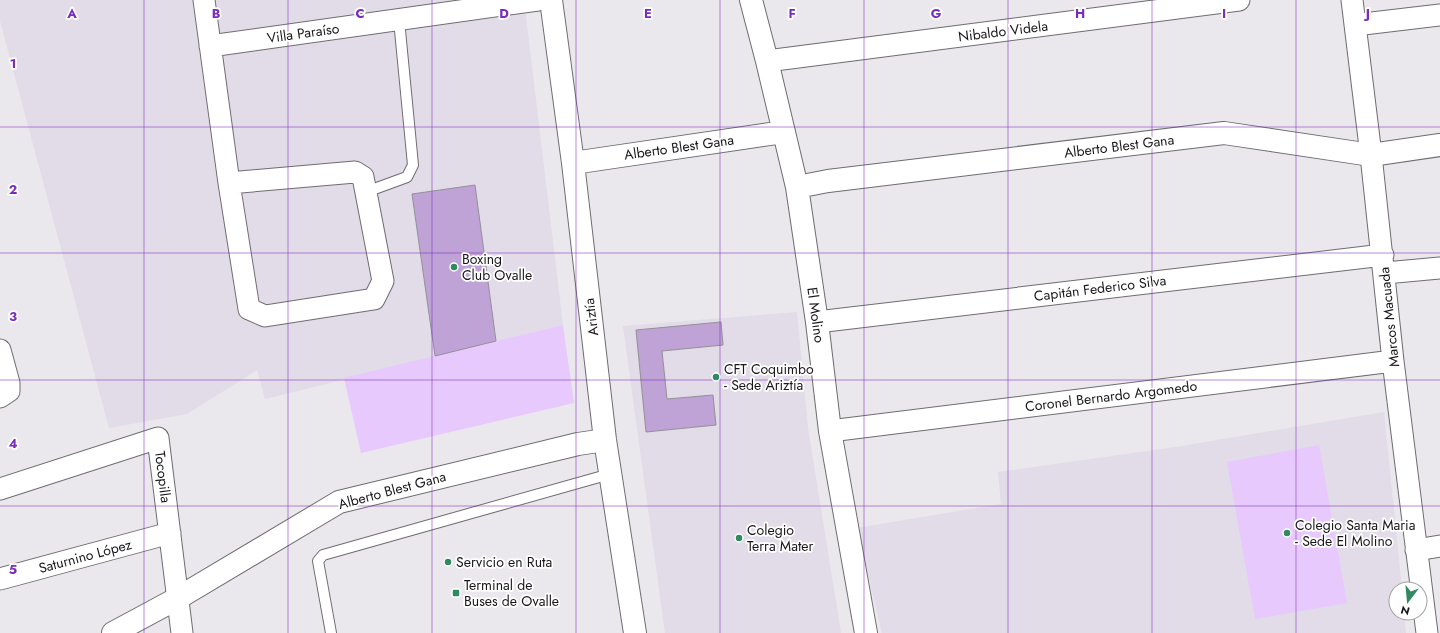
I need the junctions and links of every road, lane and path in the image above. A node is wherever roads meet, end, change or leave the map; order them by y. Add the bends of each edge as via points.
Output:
1 (204, 0) edge
2 (538, 0) edge
3 (551, 0) edge
4 (751, 0) edge
5 (1240, 0) edge
6 (1352, 0) edge
7 (1440, 15) edge
8 (399, 20) junction
9 (1355, 24) junction
10 (210, 46) junction
11 (767, 62) junction
12 (784, 132) junction
13 (1440, 145) edge
14 (1372, 155) junction
15 (573, 163) junction
16 (229, 183) junction
17 (797, 187) junction
18 (366, 192) junction
19 (1384, 264) junction
20 (1440, 268) edge
21 (817, 322) junction
22 (0, 350) edge
23 (1393, 361) junction
24 (4, 394) edge
25 (830, 431) junction
26 (605, 440) junction
27 (610, 474) junction
28 (0, 489) edge
29 (170, 533) junction
30 (1440, 546) edge
31 (1416, 550) junction
32 (0, 579) edge
33 (178, 598) junction
34 (113, 633) edge
35 (182, 633) edge
36 (331, 633) edge
37 (635, 633) edge
38 (866, 633) edge
39 (1427, 633) edge

1 - 10 street
2 - 8 street, Villa Paraíso
3 - 15 street, Ariztía
4 - 11 street, El Molino
5 - 11 street, Nibaldo Videla
6 - 9 street, Marcos Macuada
7 - 9 street
8 - 10 street, Villa Paraíso
8 - 18 lane via 413,165 407,177
9 - 14 street, Marcos Macuada
10 - 16 street
11 - 12 street, El Molino
12 - 15 street, Alberto Blest Gana
12 - 17 street, El Molino
13 - 14 street, Alberto Blest Gana
14 - 17 street, Alberto Blest Gana via 1224,133 828,181
14 - 19 street, Marcos Macuada
15 - 26 street, Ariztía
16 - 18 street via 355,172 363,177
16 - 18 street via 249,309 265,316 374,299 383,281
17 - 21 street, El Molino
19 - 20 street, Capitán Federico Silva
19 - 21 street, Capitán Federico Silva
19 - 23 street, Marcos Macuada
21 - 25 street, El Molino
22 - 24 street via 9,383
23 - 25 street, Coronel Bernardo Argomedo
23 - 31 street, Marcos Macuada
25 - 38 street, El Molino
26 - 27 street, Ariztía
26 - 33 street, Alberto Blest Gana via 578,444 338,502
27 - 36 lane via 323,555 318,561
27 - 37 street, Ariztía
28 - 29 street, Tocopilla via 158,438
29 - 32 street, Saturnino López
29 - 33 street, Tocopilla
30 - 31 street
31 - 39 street, Marcos Macuada
33 - 34 street, Alberto Blest Gana
33 - 35 street, Tocopilla

